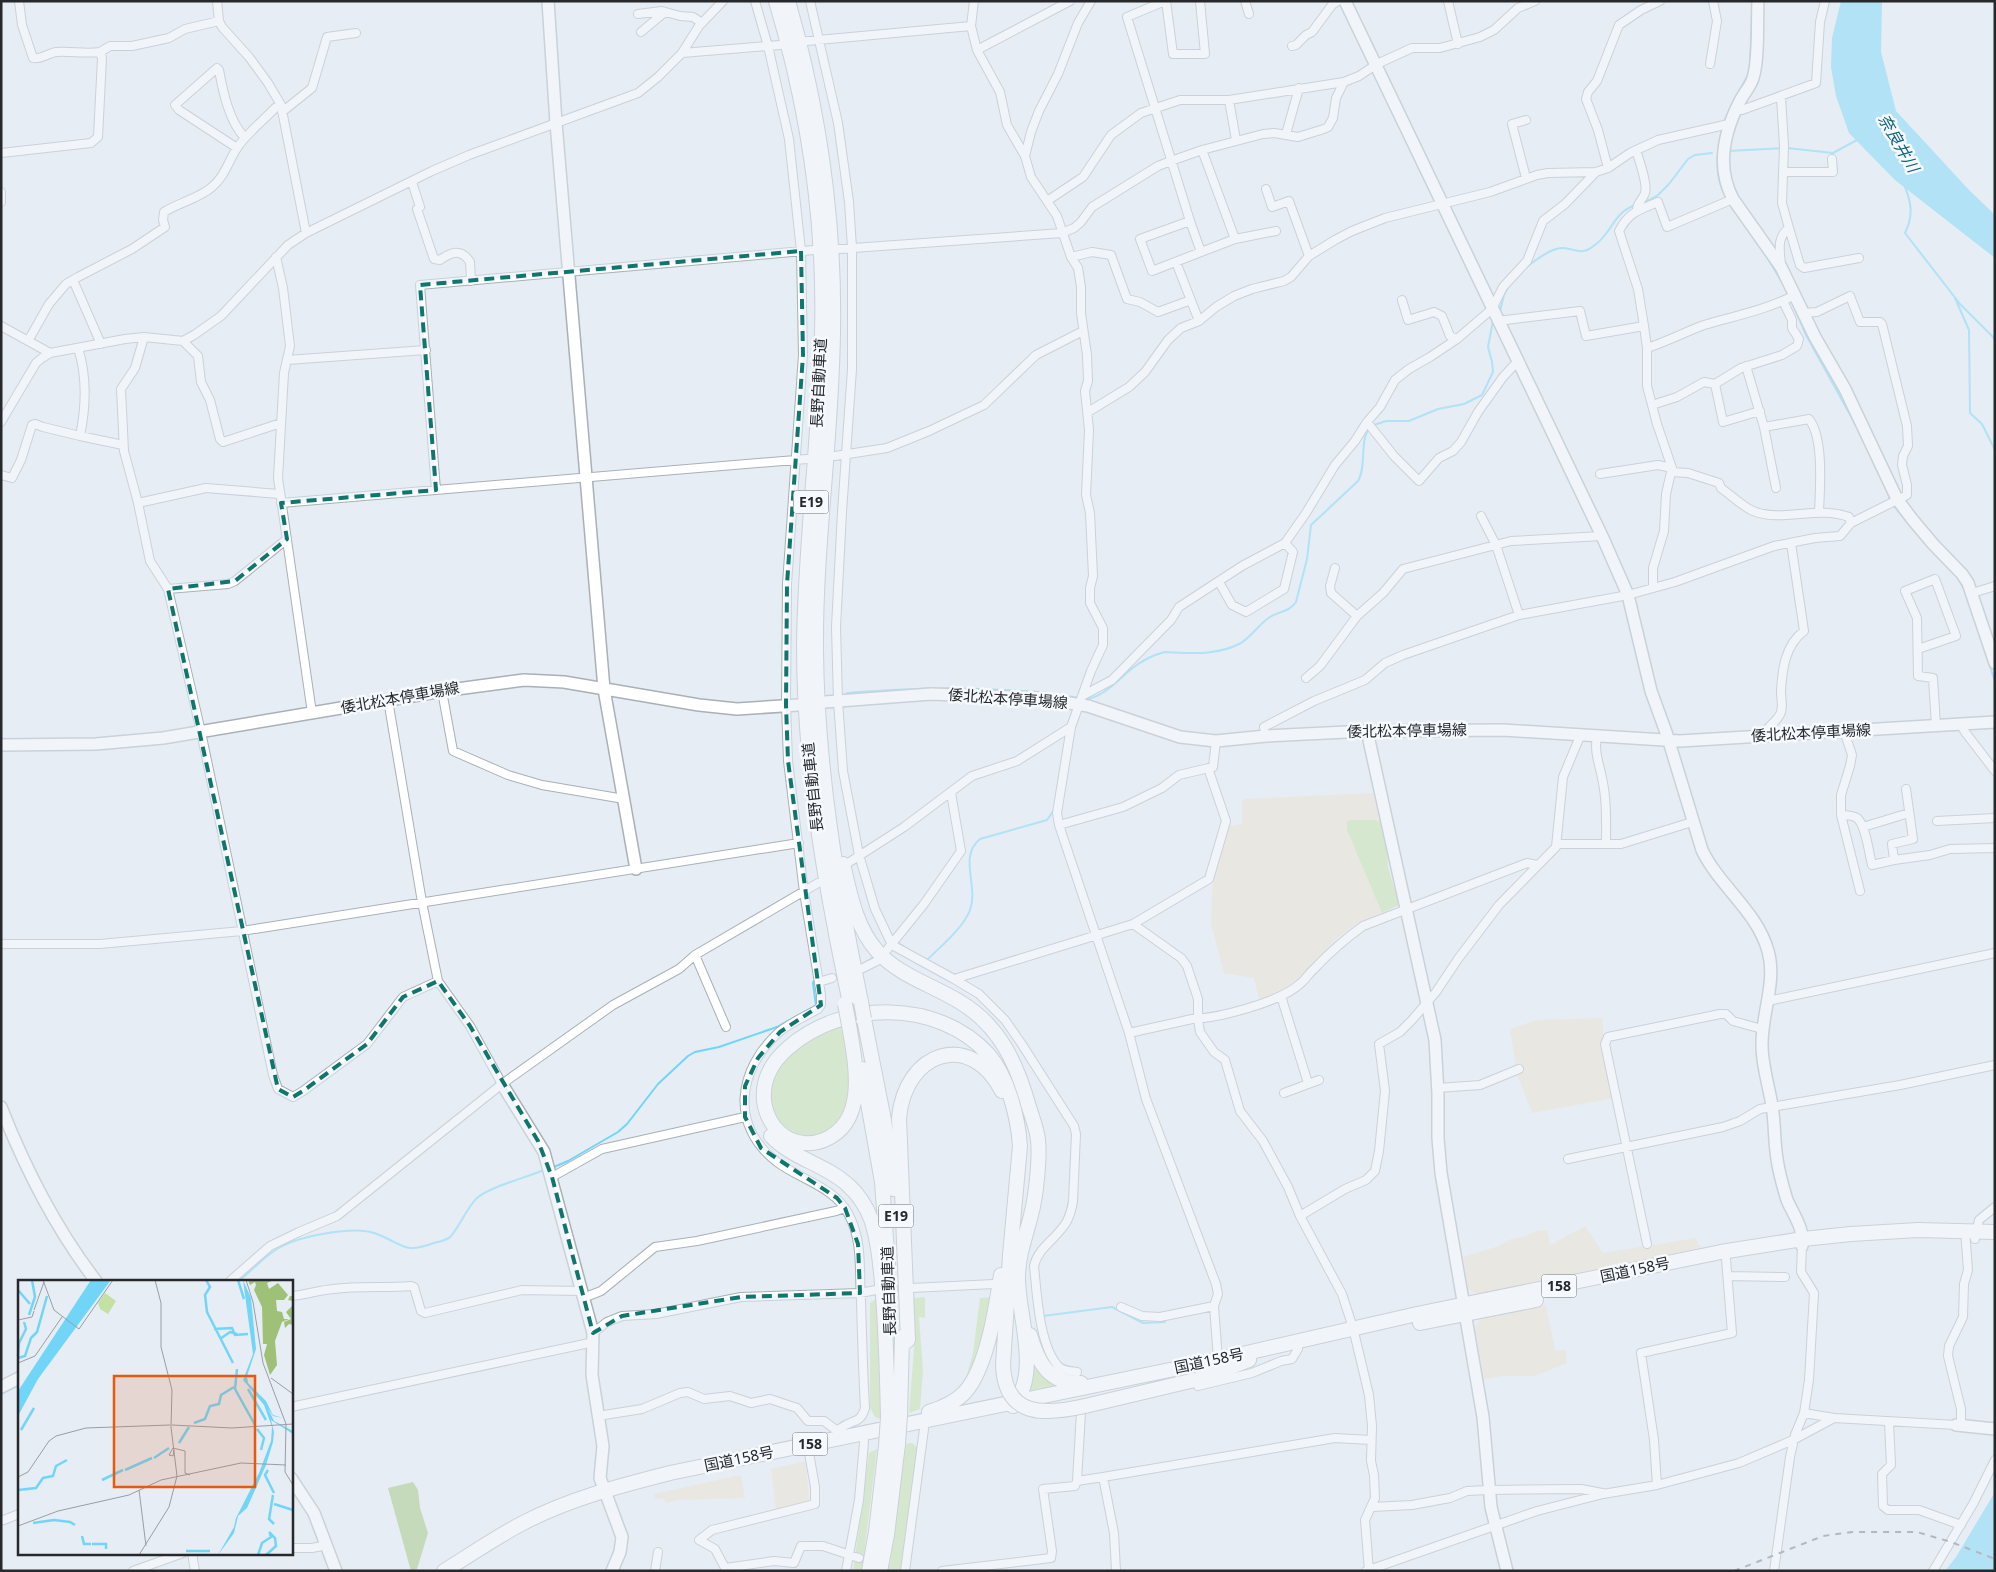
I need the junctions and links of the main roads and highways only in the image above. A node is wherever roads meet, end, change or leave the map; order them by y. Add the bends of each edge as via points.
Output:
1 (776, 1) edge
2 (788, 1) edge
3 (818, 731) junction
4 (852, 1003) junction
5 (856, 1022) junction
6 (1034, 1122) junction
7 (1018, 1132) junction
8 (1014, 1206) junction
9 (1995, 1232) edge
10 (1970, 1234) junction
11 (1995, 1240) edge
12 (1803, 1242) junction
13 (1021, 1289) junction
14 (1464, 1309) junction
15 (1354, 1332) junction
16 (902, 1345) junction
17 (1128, 1378) junction
18 (1080, 1405) junction
19 (1012, 1407) junction
20 (894, 1416) junction
21 (863, 1438) junction
22 (892, 1445) junction
23 (606, 1493) junction
24 (444, 1571) edge
25 (461, 1571) edge
26 (869, 1571) edge
27 (880, 1571) edge

1 - 4 highway, 長野自動車道 / E19 via 806,122 818,202 821,369 804,647 809,761 817,829 828,898
2 - 3 highway, 長野自動車道 / E19 via 817,120 832,246 832,370 817,604
3 - 4 highway, 長野自動車道 / E19
3 - 6 highway via 842,860 856,915 865,935 888,962 961,1002 991,1028 1018,1070
4 - 5 highway, 長野自動車道 / E19
5 - 7 highway via 856,1081 854,1102 848,1117 840,1129 822,1141 802,1143 788,1139 771,1122 765,1106 766,1082 776,1059 793,1043 828,1023 884,1012 938,1022 979,1046 1005,1080
5 - 16 highway, 長野自動車道 / E19 via 884,1120 900,1268
5 - 20 highway, 長野自動車道 / E19 via 878,1158 886,1236
6 - 13 highway via 1038,1148 1033,1208 1020,1255 1018,1277
6 - 20 highway via 1005,1066 984,1040 951,1020 913,1008 870,1006 826,1016 790,1036 763,1068 757,1103 769,1133 787,1150 847,1184 865,1206 870,1218 876,1234
7 - 8 highway via 1020,1146
7 - 16 highway via 1000,1088 989,1072 973,1061 955,1055 937,1058 922,1066 910,1079 898,1118 908,1306 908,1340
8 - 18 highway, bridge via 1003,1365 1009,1391 1031,1410 1051,1412
8 - 21 highway via 991,1329 970,1386 950,1404
9 - 10 highway, 国道158号 / 158
10 - 11 highway, 国道158号 / 158
10 - 12 highway, 国道158号 / 158 via 1887,1232
12 - 14 highway, 国道158号 / 158
12 - 14 highway, 国道158号 / 158 via 1721,1252
13 - 17 highway via 1039,1359 1052,1376 1073,1383
13 - 19 highway via 1026,1373 1023,1389
14 - 15 highway, 国道158号 / 158
15 - 17 highway, 国道158号 / 158
15 - 18 highway, 国道158号 / 158 via 1250,1360 1203,1378
16 - 20 highway, 長野自動車道 / E19
17 - 19 highway, 国道158号 / 158
18 - 19 highway, 国道158号 / 158
19 - 21 highway, 国道158号 / 158
19 - 21 highway, 国道158号 / 158 via 924,1429
20 - 22 highway, 長野自動車道 / E19, bridge
21 - 23 highway, 国道158号 / 158 via 809,1453
21 - 23 highway, 国道158号 / 158 via 842,1433 670,1473
22 - 26 highway, 長野自動車道 / E19
22 - 27 highway, 長野自動車道 / E19 via 888,1526
23 - 24 highway, 国道158号 / 158 via 562,1505 522,1524
23 - 25 highway, 国道158号 / 158 via 526,1531

